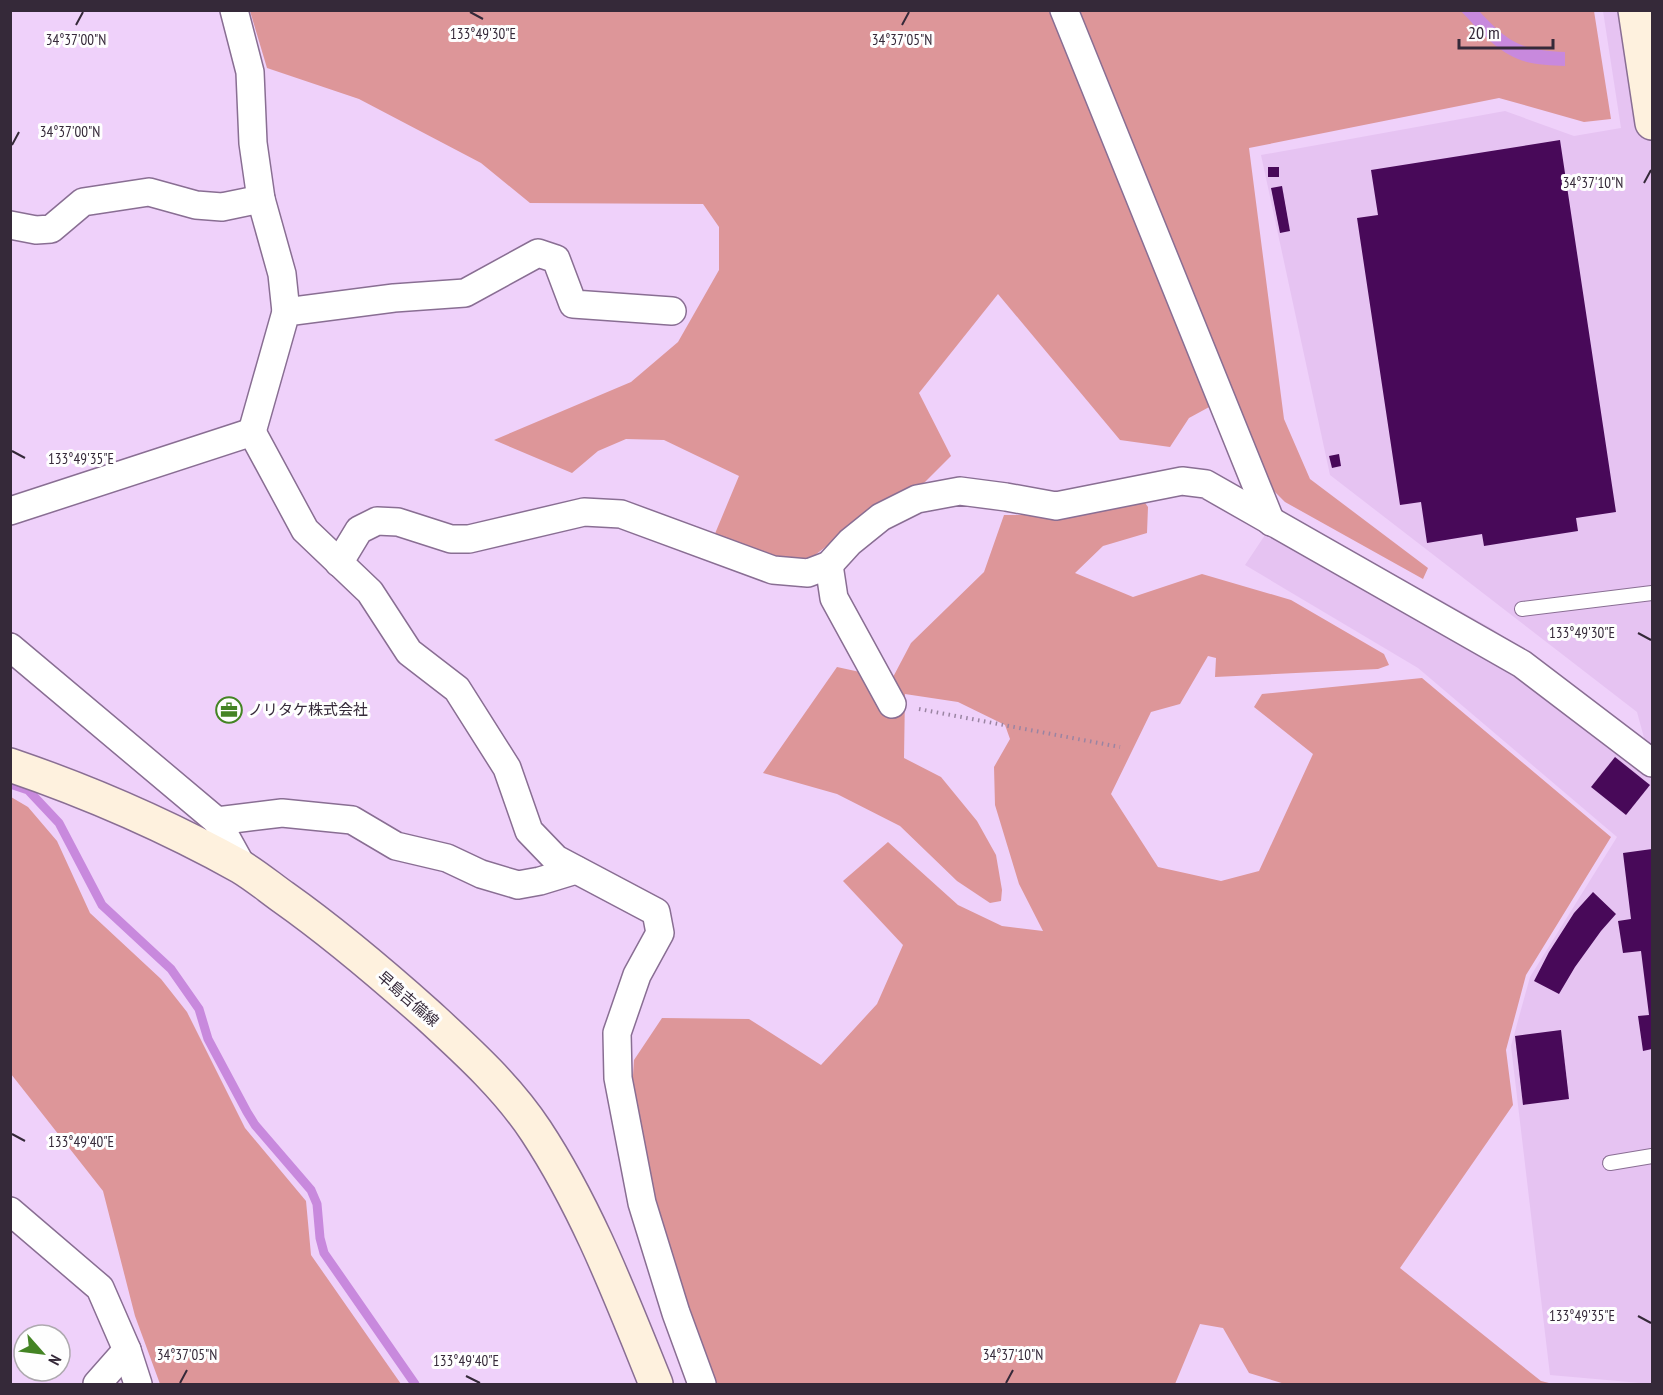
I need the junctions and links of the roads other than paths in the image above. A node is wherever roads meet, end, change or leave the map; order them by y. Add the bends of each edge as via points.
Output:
1 (234, 10) edge
2 (1064, 10) edge
3 (1635, 10) edge
4 (1653, 123) edge
5 (261, 199) junction
6 (10, 225) edge
7 (672, 311) dead end
8 (286, 312) junction
9 (252, 432) junction
10 (10, 511) edge
11 (1271, 522) junction
12 (339, 563) junction
13 (829, 565) junction
14 (1653, 592) edge
15 (1522, 609) dead end
16 (10, 647) edge
17 (892, 704) road end
18 (1653, 764) edge
19 (10, 765) edge
20 (217, 821) junction
21 (243, 868) junction
22 (576, 870) junction
23 (1653, 1156) edge
24 (1610, 1163) dead end
25 (10, 1211) edge
26 (127, 1350) junction
27 (97, 1384) edge
28 (138, 1384) edge
29 (656, 1384) edge
30 (702, 1384) edge

1 - 5 street via 250,72 253,142
2 - 11 street
3 - 4 main road
5 - 6 street via 222,207 196,205 149,192 83,202 51,229
5 - 8 street via 282,274
7 - 8 street via 573,304 556,259 538,253 465,293
8 - 9 street
9 - 10 street
9 - 12 street via 305,530
11 - 13 street via 1206,484 1182,481 1056,506 960,491 917,499 881,517
11 - 18 street via 1522,664
12 - 13 street via 359,530 377,521 398,522 451,539 469,539 584,512 621,514 773,570 808,573
12 - 22 street via 370,592 409,652 457,689 507,768 529,831 556,859
13 - 17 street via 834,598
14 - 15 lane
16 - 20 street
19 - 21 main road, 早島吉備線 via 116,806
20 - 21 street
20 - 22 street via 282,813 352,820 396,846 447,858 518,885
21 - 29 main road, 早島吉備線 via 309,915 401,990 507,1092 536,1130 589,1227
22 - 30 street via 656,912 660,933 637,975 617,1033 618,1078 642,1203
23 - 24 lane
25 - 26 street via 100,1288
26 - 27 street
26 - 28 street

